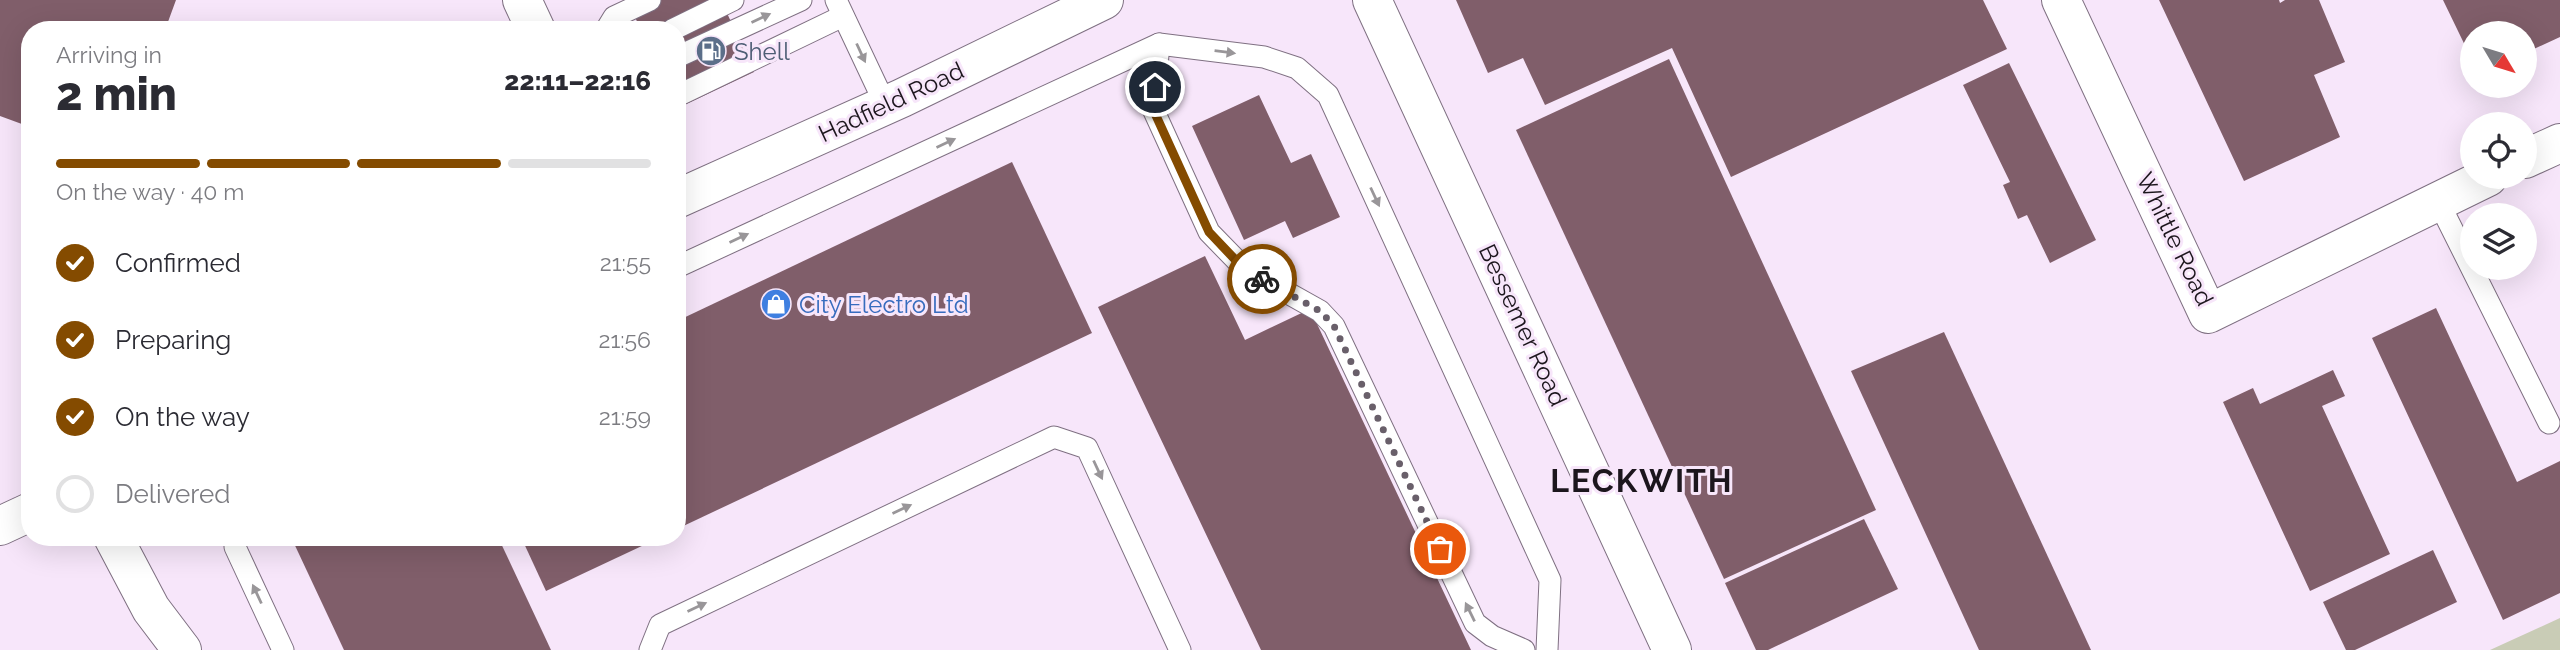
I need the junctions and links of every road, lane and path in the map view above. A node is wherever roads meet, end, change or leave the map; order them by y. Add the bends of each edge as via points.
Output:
1 (522, 0) edge
2 (650, 0) edge
3 (733, 0) edge
4 (801, 0) edge
5 (1104, 0) edge
6 (1373, 0) edge
7 (2061, 0) edge
8 (839, 8) edge
9 (532, 21) edge
10 (612, 21) edge
11 (686, 23) edge
12 (1159, 44) junction
13 (686, 53) edge
14 (686, 91) edge
15 (886, 106) junction
16 (2560, 143) edge
17 (2537, 154) edge
18 (2463, 189) edge
19 (686, 195) edge
20 (2438, 201) junction
21 (686, 263) edge
22 (2549, 423) dead end
23 (21, 516) edge
24 (0, 526) edge
25 (118, 546) edge
26 (235, 546) edge
27 (182, 650) edge
28 (283, 650) edge
29 (650, 650) edge
30 (1180, 650) edge
31 (1524, 650) edge
32 (1547, 650) edge
33 (1672, 650) edge

1 - 9 street
2 - 10 lane
3 - 11 lane
13 -> 4 lane
5 - 15 street, Hadfield Road
6 - 33 street, Bessemer Road
7 - 20 street, Whittle Road via 2208,314
8 - 14 lane
8 -> 15 lane
21 -> 12 lane
31 -> 12 lane via 1475,623 1334,326 1320,311 1245,270 1209,232 1153,109
12 -> 32 lane via 1264,57 1297,68 1328,95 1550,580
15 - 19 street, Hadfield Road
16 - 17 street
18 - 20 street, Whittle Road
20 - 22 lane
23 - 24 street
25 - 27 street via 151,609
28 -> 26 lane
29 -> 30 lane via 660,625 1054,437 1087,447

